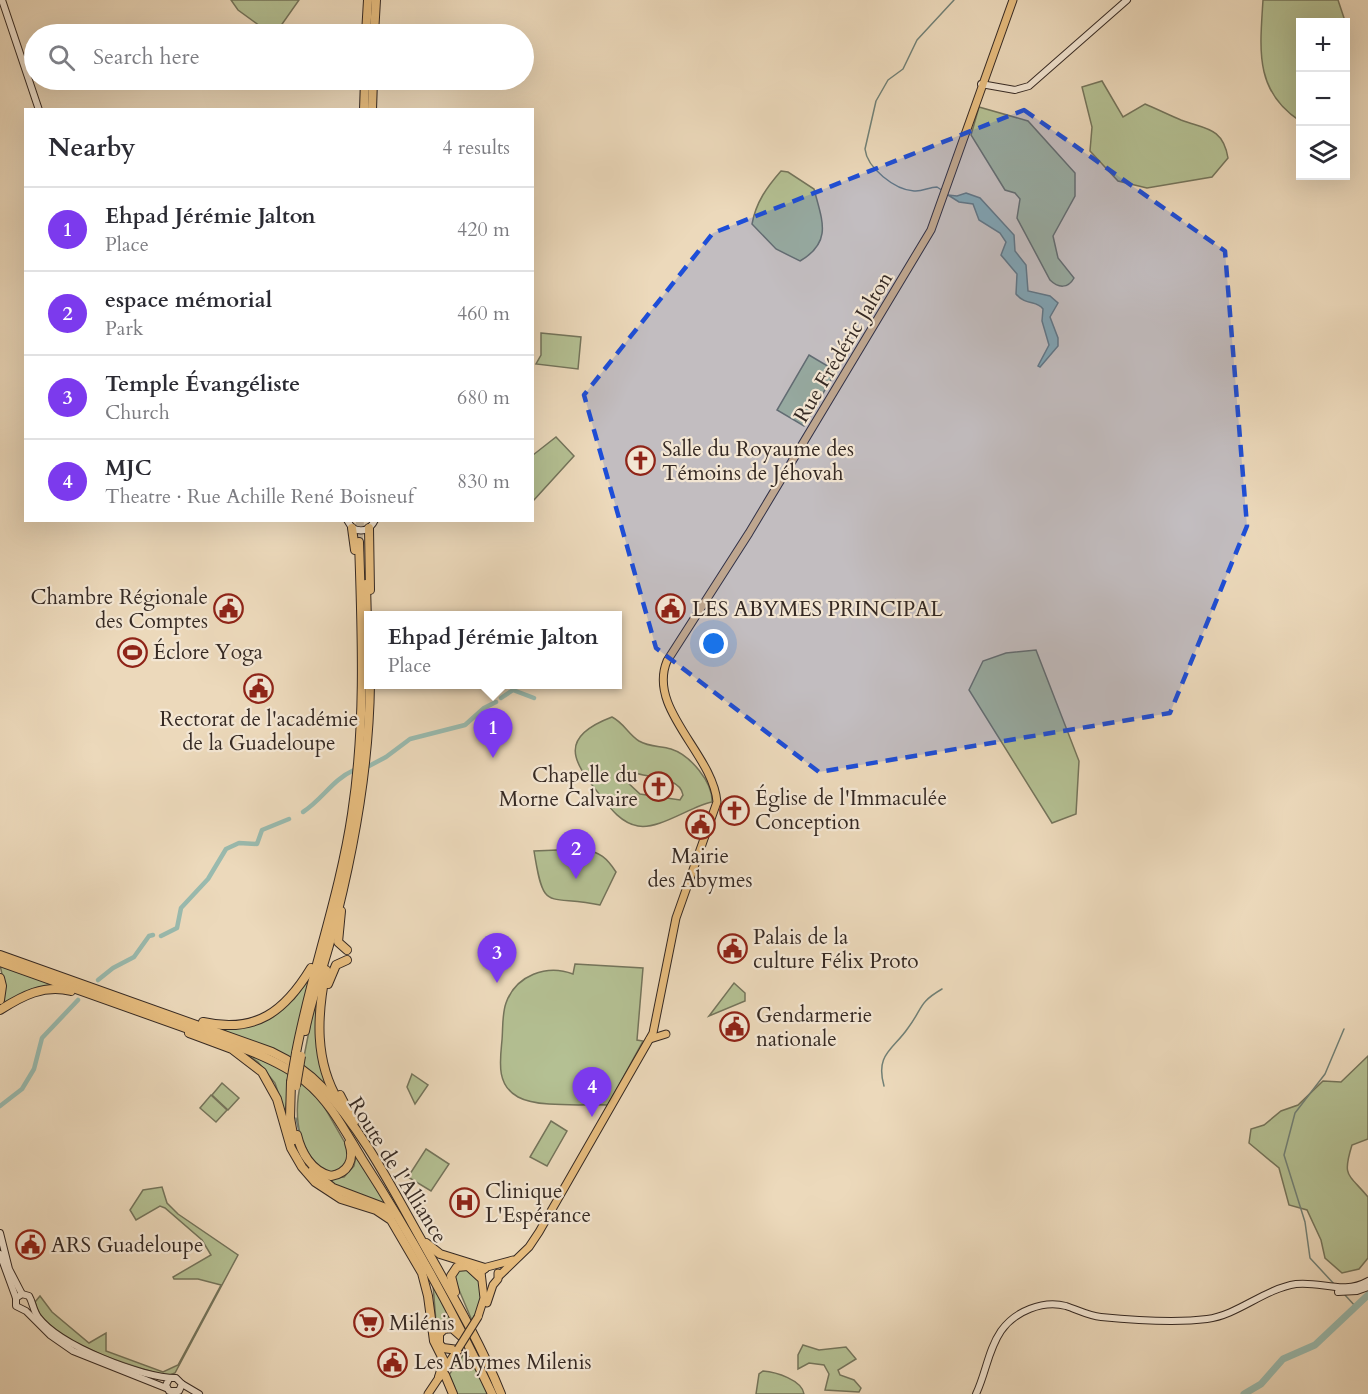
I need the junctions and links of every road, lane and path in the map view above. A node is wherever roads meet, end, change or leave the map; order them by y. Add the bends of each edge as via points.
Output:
1 (2, 0) edge
2 (368, 0) edge
3 (375, 0) edge
4 (1013, 0) edge
5 (1127, 0) edge
6 (367, 24) edge
7 (374, 24) edge
8 (24, 65) edge
9 (981, 84) junction
10 (32, 90) edge
11 (365, 90) edge
12 (373, 90) edge
13 (38, 108) edge
14 (364, 108) edge
15 (372, 108) edge
16 (348, 522) edge
17 (374, 522) edge
18 (352, 528) junction
19 (369, 528) junction
20 (366, 611) edge
21 (372, 611) edge
22 (362, 677) junction
23 (370, 689) edge
24 (345, 881) junction
25 (341, 904) junction
26 (347, 950) dead end
27 (0, 955) edge
28 (316, 959) junction
29 (347, 960) dead end
30 (0, 962) edge
31 (0, 978) edge
32 (102, 998) junction
33 (0, 1000) edge
34 (0, 1010) edge
35 (155, 1013) junction
36 (666, 1034) dead end
37 (650, 1039) junction
38 (299, 1054) junction
39 (293, 1084) junction
40 (346, 1116) junction
41 (346, 1133) junction
42 (287, 1135) junction
43 (361, 1140) junction
44 (409, 1217) junction
45 (0, 1233) edge
46 (410, 1238) junction
47 (0, 1254) edge
48 (513, 1260) junction
49 (488, 1268) junction
50 (499, 1276) junction
51 (481, 1280) junction
52 (1368, 1281) edge
53 (493, 1285) junction
54 (1290, 1287) junction
55 (1368, 1287) edge
56 (22, 1294) junction
57 (16, 1298) junction
58 (31, 1305) junction
59 (24, 1311) junction
60 (480, 1318) junction
61 (459, 1350) junction
62 (474, 1355) junction
63 (442, 1376) junction
64 (169, 1379) junction
65 (182, 1384) junction
66 (166, 1388) junction
67 (179, 1391) junction
68 (187, 1394) edge
69 (200, 1394) edge
70 (428, 1394) edge
71 (433, 1394) edge
72 (453, 1394) edge
73 (492, 1394) edge
74 (502, 1394) edge
75 (976, 1394) edge

1 - 8 main road
2 - 6 highway
3 - 7 highway
4 - 9 main road, Rue Frédéric Jalton
5 - 9 main road via 1029,86 1015,90
9 - 37 main road, Rue Frédéric Jalton via 946,195 913,264 669,656 662,681 670,707 714,784 717,802 684,891
10 - 13 main road
11 - 14 highway
12 - 15 highway
16 - 18 main road
17 - 19 main road
18 - 19 main road
18 - 22 highway
19 - 21 highway
20 - 22 highway via 362,542
22 - 28 highway via 353,812 334,900
23 - 24 highway via 359,813
24 - 25 highway
24 - 38 highway
25 - 26 highway via 338,942
25 - 40 highway via 321,996 318,1029 327,1077
27 - 35 highway, Route de l'Alliance
28 - 35 highway via 292,997 277,1010 255,1020 210,1023 170,1011
28 - 38 highway
29 - 43 highway via 331,972 325,998 324,1038 337,1089
30 - 32 highway, Route de l'Alliance
31 - 33 highway
32 - 34 highway via 46,989 23,996
32 - 35 highway, Route de l'Alliance
35 - 40 highway, Route de l'Alliance via 291,1061 322,1087
35 - 41 highway, Route de l'Alliance via 288,1069 316,1091
35 - 42 highway via 178,1029 232,1049 252,1063 273,1090
36 - 37 main road
37 - 48 main road, Rue Frédéric Jalton via 539,1232
38 - 39 highway, bridge
39 - 41 highway via 299,1144 323,1174 340,1173 350,1163 352,1152
39 - 42 highway via 287,1107
39 - 46 highway via 293,1135 308,1167 333,1188 383,1207
40 - 43 highway, Route de l'Alliance
41 - 46 highway, Route de l'Alliance
42 - 63 highway via 296,1158 315,1182 341,1199 386,1216 399,1233 425,1283 434,1341 444,1361
43 - 44 highway, Route de l'Alliance
44 - 49 highway via 435,1252
44 - 74 highway, Route de l'Alliance via 473,1332
45 - 56 main road via 9,1269
46 - 62 highway, Route de l'Alliance
47 - 57 main road
48 - 49 main road
48 - 50 main road, Rue Frédéric Jalton
49 - 50 main road
49 - 51 main road
50 - 53 main road, Rue Frédéric Jalton
51 - 53 main road
51 - 60 main road via 484,1298
51 - 74 highway via 471,1267 463,1265 454,1270 451,1280
52 - 54 main road via 1343,1289 1296,1284
53 - 60 main road, Rue Frédéric Jalton
54 - 55 main road via 1346,1293
54 - 75 main road via 1209,1319 1102,1317 1048,1304 1022,1313 1004,1327
56 - 57 main road
56 - 58 main road via 29,1296
57 - 59 main road via 16,1306
58 - 59 main road
58 - 64 main road via 42,1322 66,1341
59 - 66 main road via 73,1351
60 - 61 main road, bridge
61 - 62 highway via 441,1347 438,1337 442,1330 456,1329
61 - 63 main road
62 - 73 highway, Route de l'Alliance
63 - 70 main road
63 - 71 main road
63 - 72 highway
64 - 65 main road via 176,1378
64 - 66 main road
65 - 67 main road
65 - 69 main road
66 - 67 main road via 170,1393
67 - 68 main road

